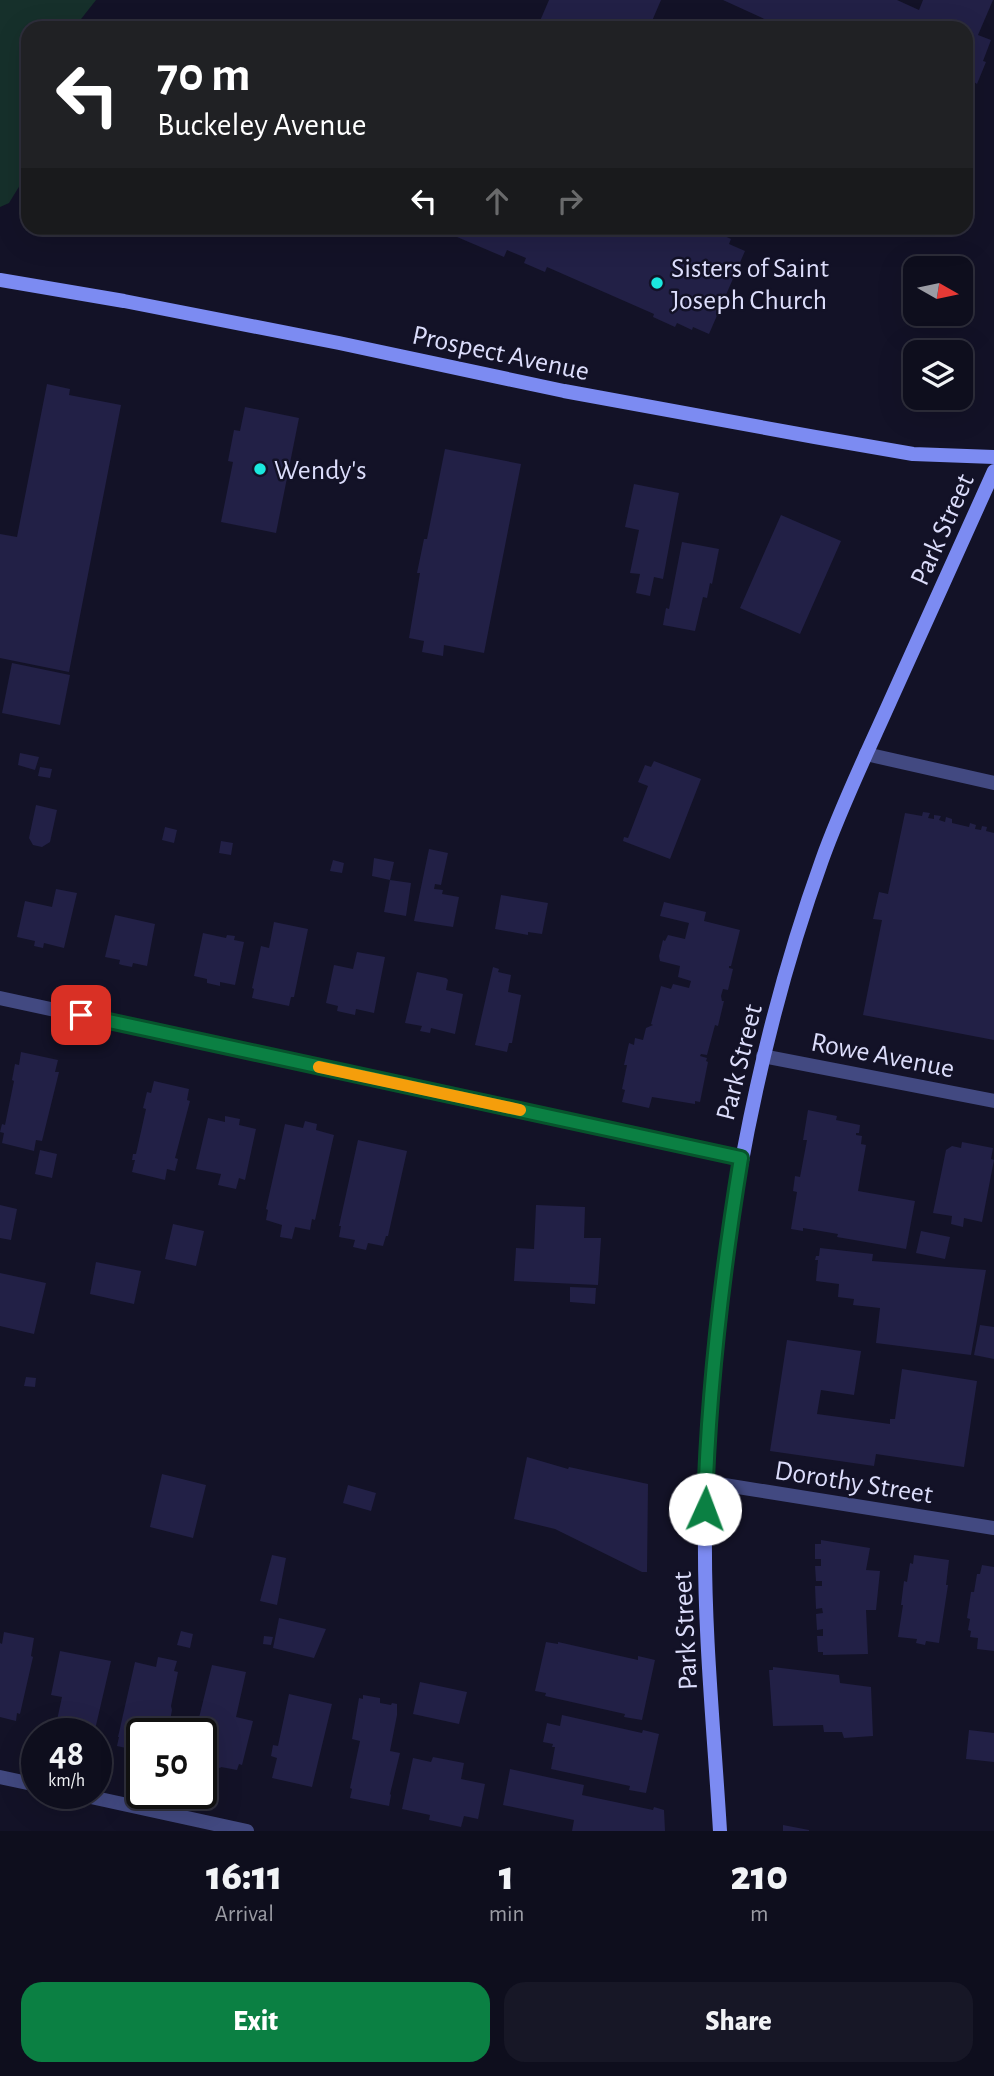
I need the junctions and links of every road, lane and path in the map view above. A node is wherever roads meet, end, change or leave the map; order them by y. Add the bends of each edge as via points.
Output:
1 (0, 280) edge
2 (994, 457) edge
3 (994, 471) edge
4 (866, 754) junction
5 (994, 783) edge
6 (0, 998) edge
7 (763, 1056) junction
8 (994, 1101) edge
9 (741, 1158) junction
10 (706, 1482) junction
11 (994, 1528) edge
12 (0, 1777) edge
13 (21, 1782) edge
14 (112, 1802) edge
15 (247, 1831) edge
16 (720, 1831) edge

1 - 2 main road, Prospect Avenue via 815,437 913,454
3 - 4 main road, Park Street
4 - 5 street
4 - 7 main road, Park Street via 822,860
6 - 9 street
7 - 8 street, Rowe Avenue
7 - 9 main road, Park Street
9 - 10 main road, Park Street via 715,1352
10 - 11 street, Dorothy Street
10 - 16 main road, Park Street via 706,1584
12 - 13 street
14 - 15 street

